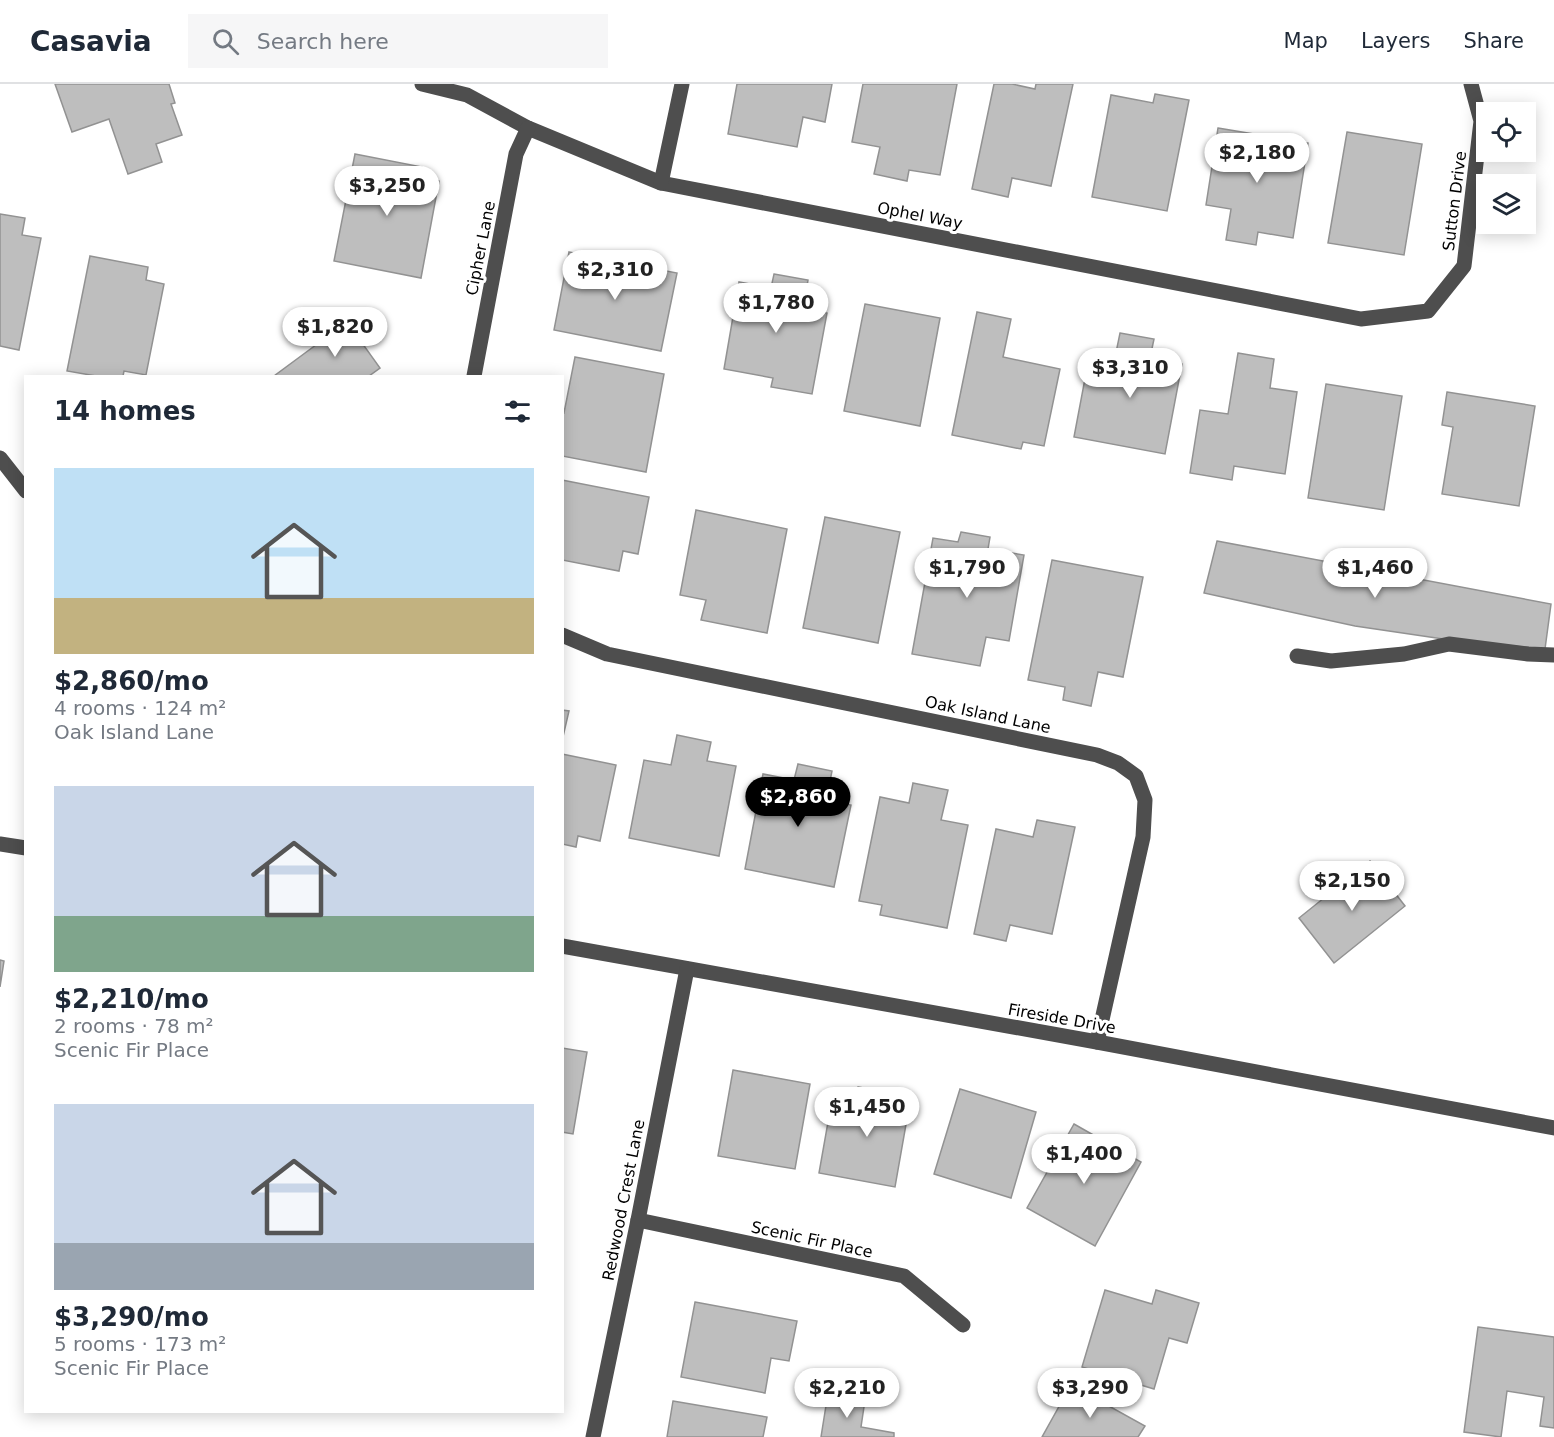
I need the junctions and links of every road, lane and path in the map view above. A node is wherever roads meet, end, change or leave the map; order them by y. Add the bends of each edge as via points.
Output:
1 (422, 84) edge
2 (682, 84) edge
3 (1471, 84) edge
4 (528, 128) junction
5 (661, 183) junction
6 (1428, 311) joint
7 (474, 375) edge
8 (0, 458) edge
9 (24, 488) edge
10 (564, 636) edge
11 (1554, 655) edge
12 (1297, 656) dead end
13 (0, 844) edge
14 (24, 848) edge
15 (564, 946) edge
16 (687, 969) junction
17 (1097, 1042) junction
18 (1554, 1128) edge
19 (638, 1220) junction
20 (963, 1325) dead end
21 (593, 1437) edge

1 - 4 street, Ophel Way via 467,95
2 - 5 street
3 - 6 street, Sutton Drive via 1481,121 1464,266
4 - 5 street, Ophel Way
4 - 7 street, Cipher Lane via 516,154
5 - 6 street, Ophel Way via 1361,319
8 - 9 street
10 - 17 street, Oak Island Lane via 607,654 1097,755 1136,776 1145,800 1143,837
11 - 12 street via 1449,644 1404,654 1331,661
13 - 14 street
15 - 16 street, Fireside Drive
16 - 17 street, Fireside Drive
16 - 19 street, Redwood Crest Lane
17 - 18 street, Fireside Drive
19 - 20 street, Scenic Fir Place via 904,1276
19 - 21 street, Redwood Crest Lane

